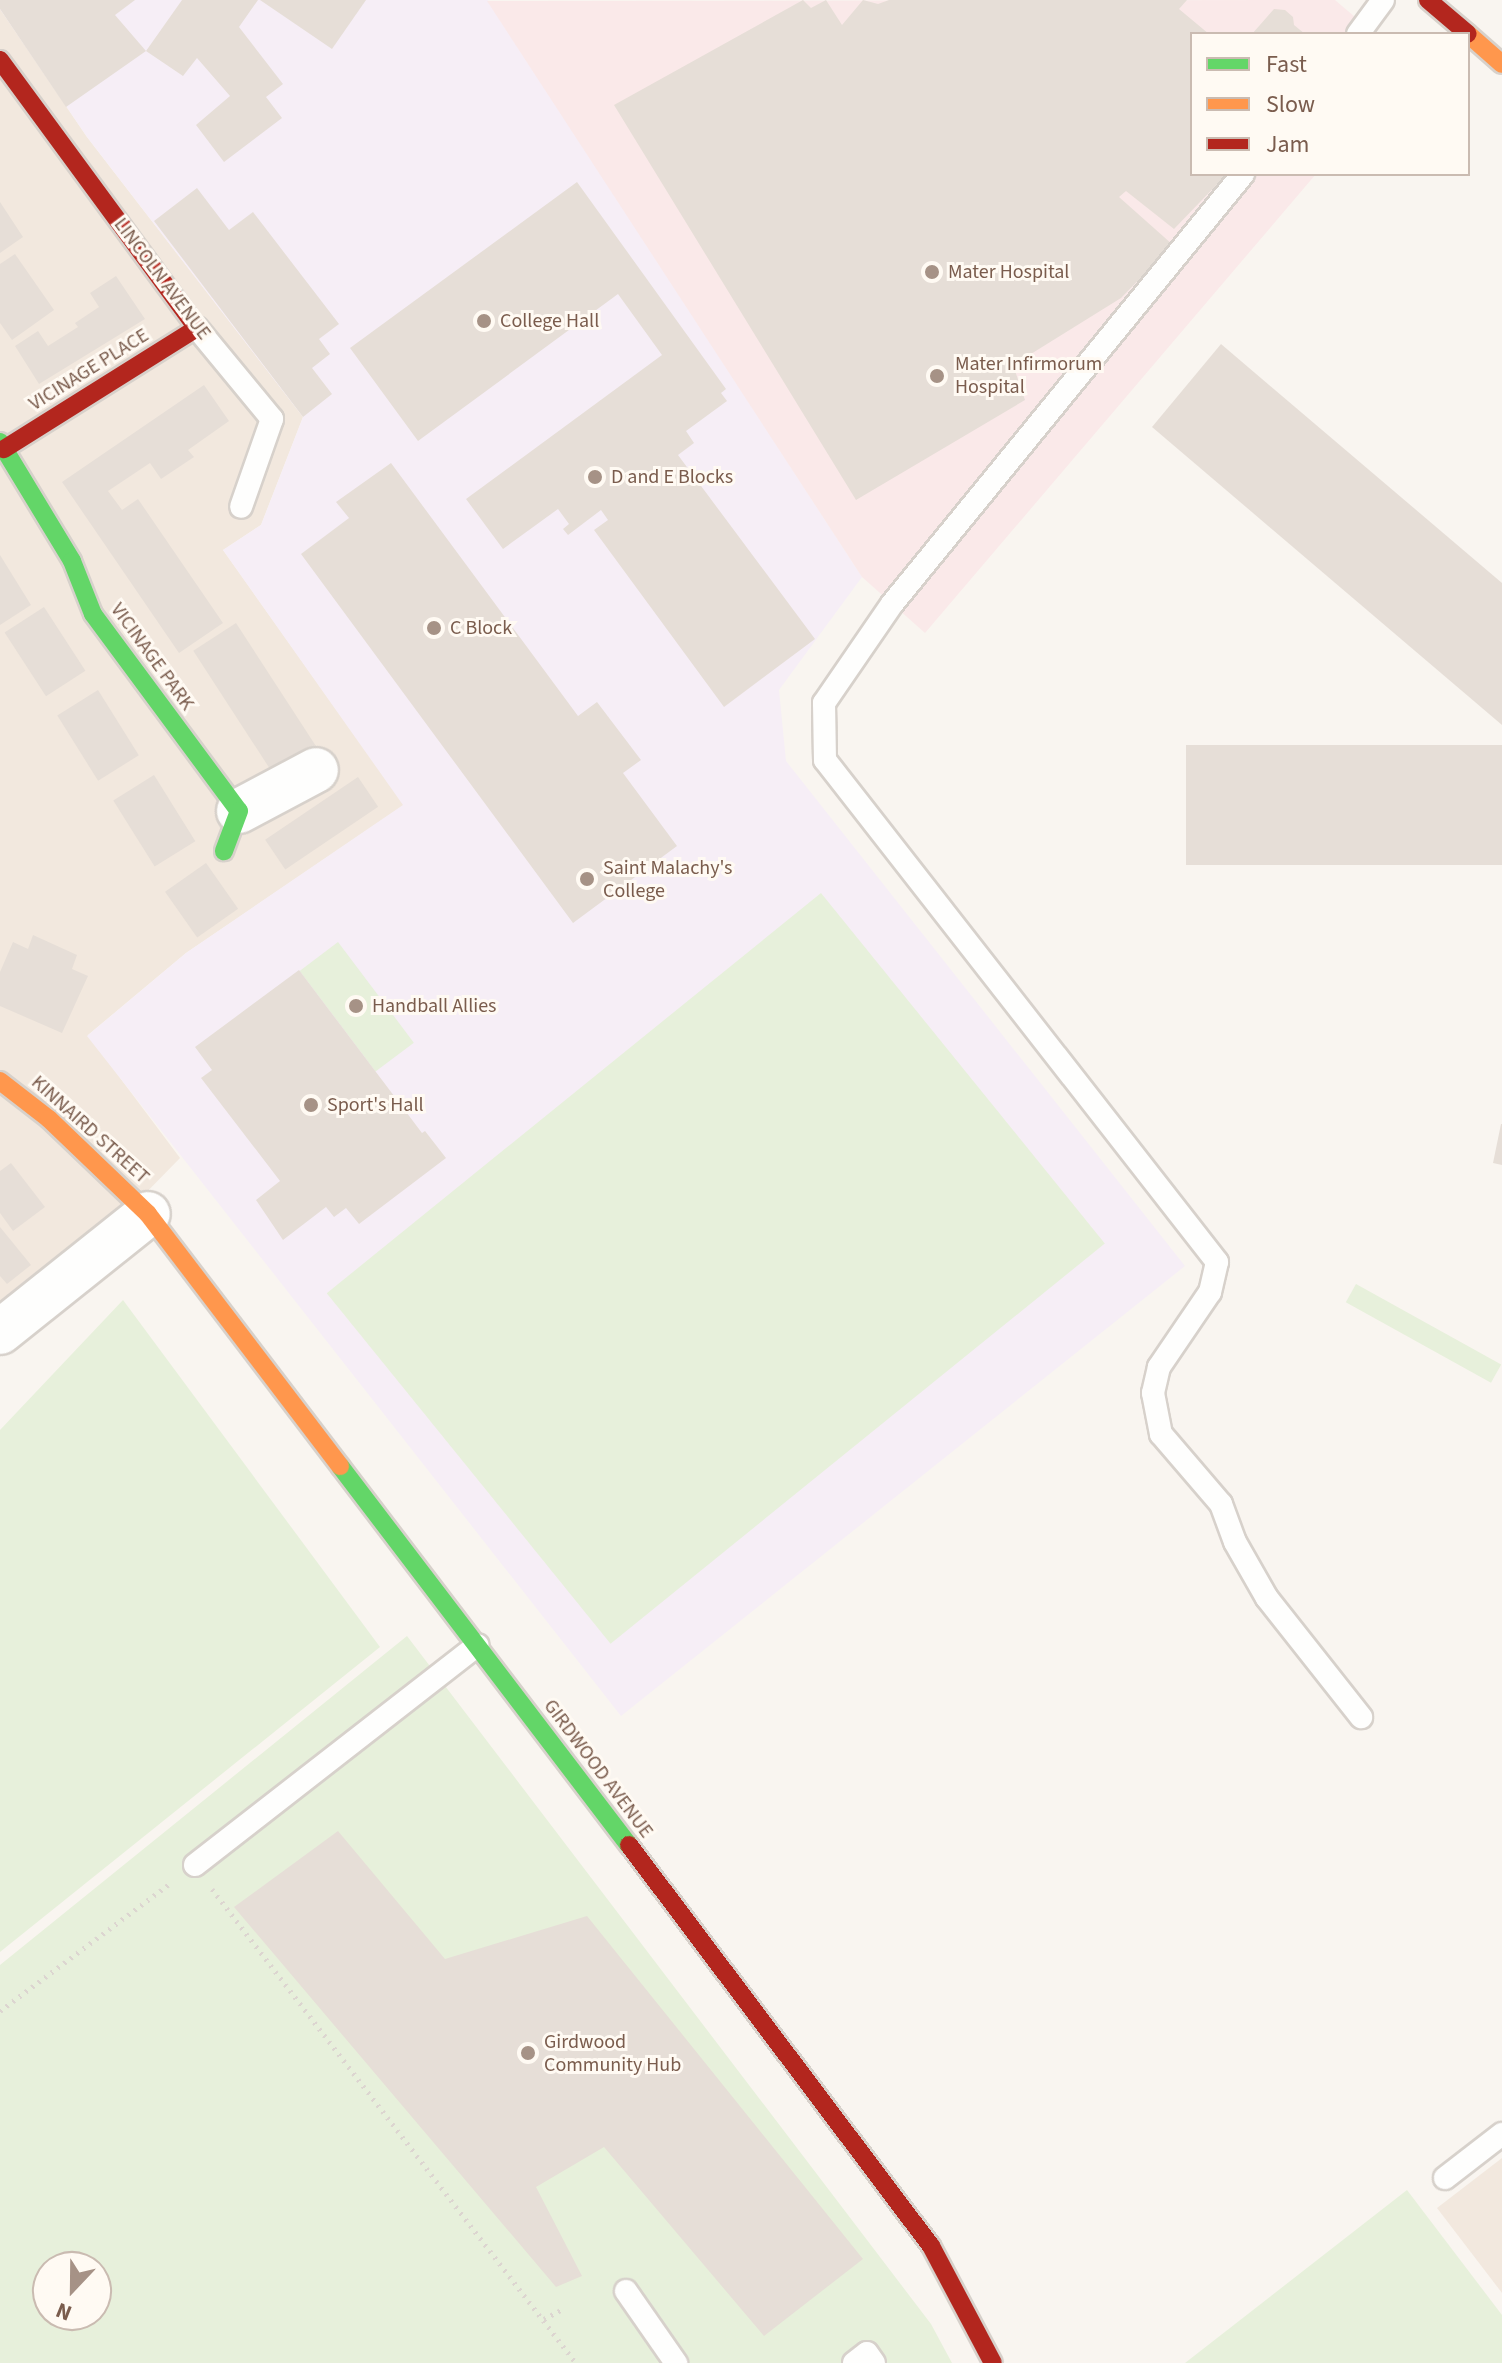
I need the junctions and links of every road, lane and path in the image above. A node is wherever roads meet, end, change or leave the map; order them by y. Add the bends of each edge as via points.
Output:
1 (1383, 0) edge
2 (1428, 0) edge
3 (1359, 32) edge
4 (1466, 32) edge
5 (1470, 36) edge
6 (0, 60) edge
7 (1502, 64) edge
8 (1241, 176) edge
9 (197, 328) junction
10 (2, 446) edge
11 (241, 507) dead end
12 (316, 770) dead end
13 (231, 831) joint
14 (0, 1081) edge
15 (148, 1214) junction
16 (0, 1332) edge
17 (478, 1645) junction
18 (1361, 1717) dead end
19 (195, 1865) junction
20 (0, 2011) edge
21 (1502, 2134) edge
22 (1445, 2178) dead end
23 (626, 2291) dead end
24 (563, 2309) dead end
25 (544, 2319) junction
26 (576, 2363) edge
27 (676, 2363) edge
28 (854, 2363) edge
29 (874, 2363) edge
30 (993, 2363) edge

1 - 3 lane
2 - 4 street
5 - 7 street
6 - 9 street, LINCOLN AVENUE
8 - 18 lane via 892,604 824,703 825,760 1217,1262 1210,1292 1159,1367 1153,1393 1161,1434 1221,1504 1235,1542 1267,1598
9 - 10 street, VICINAGE PLACE
9 - 11 lane, LINCOLN AVENUE via 272,419
10 - 13 street, VICINAGE PARK via 72,561 93,614
12 - 13 street
14 - 15 street, KINNAIRD STREET via 49,1119
15 - 16 street
15 - 17 street, GIRDWOOD AVENUE
17 - 19 lane
17 - 30 street, GIRDWOOD AVENUE via 931,2246
19 - 20 path
19 - 25 path
21 - 22 lane
23 - 27 lane
24 - 25 path
25 - 26 path
28 - 29 lane via 867,2353

